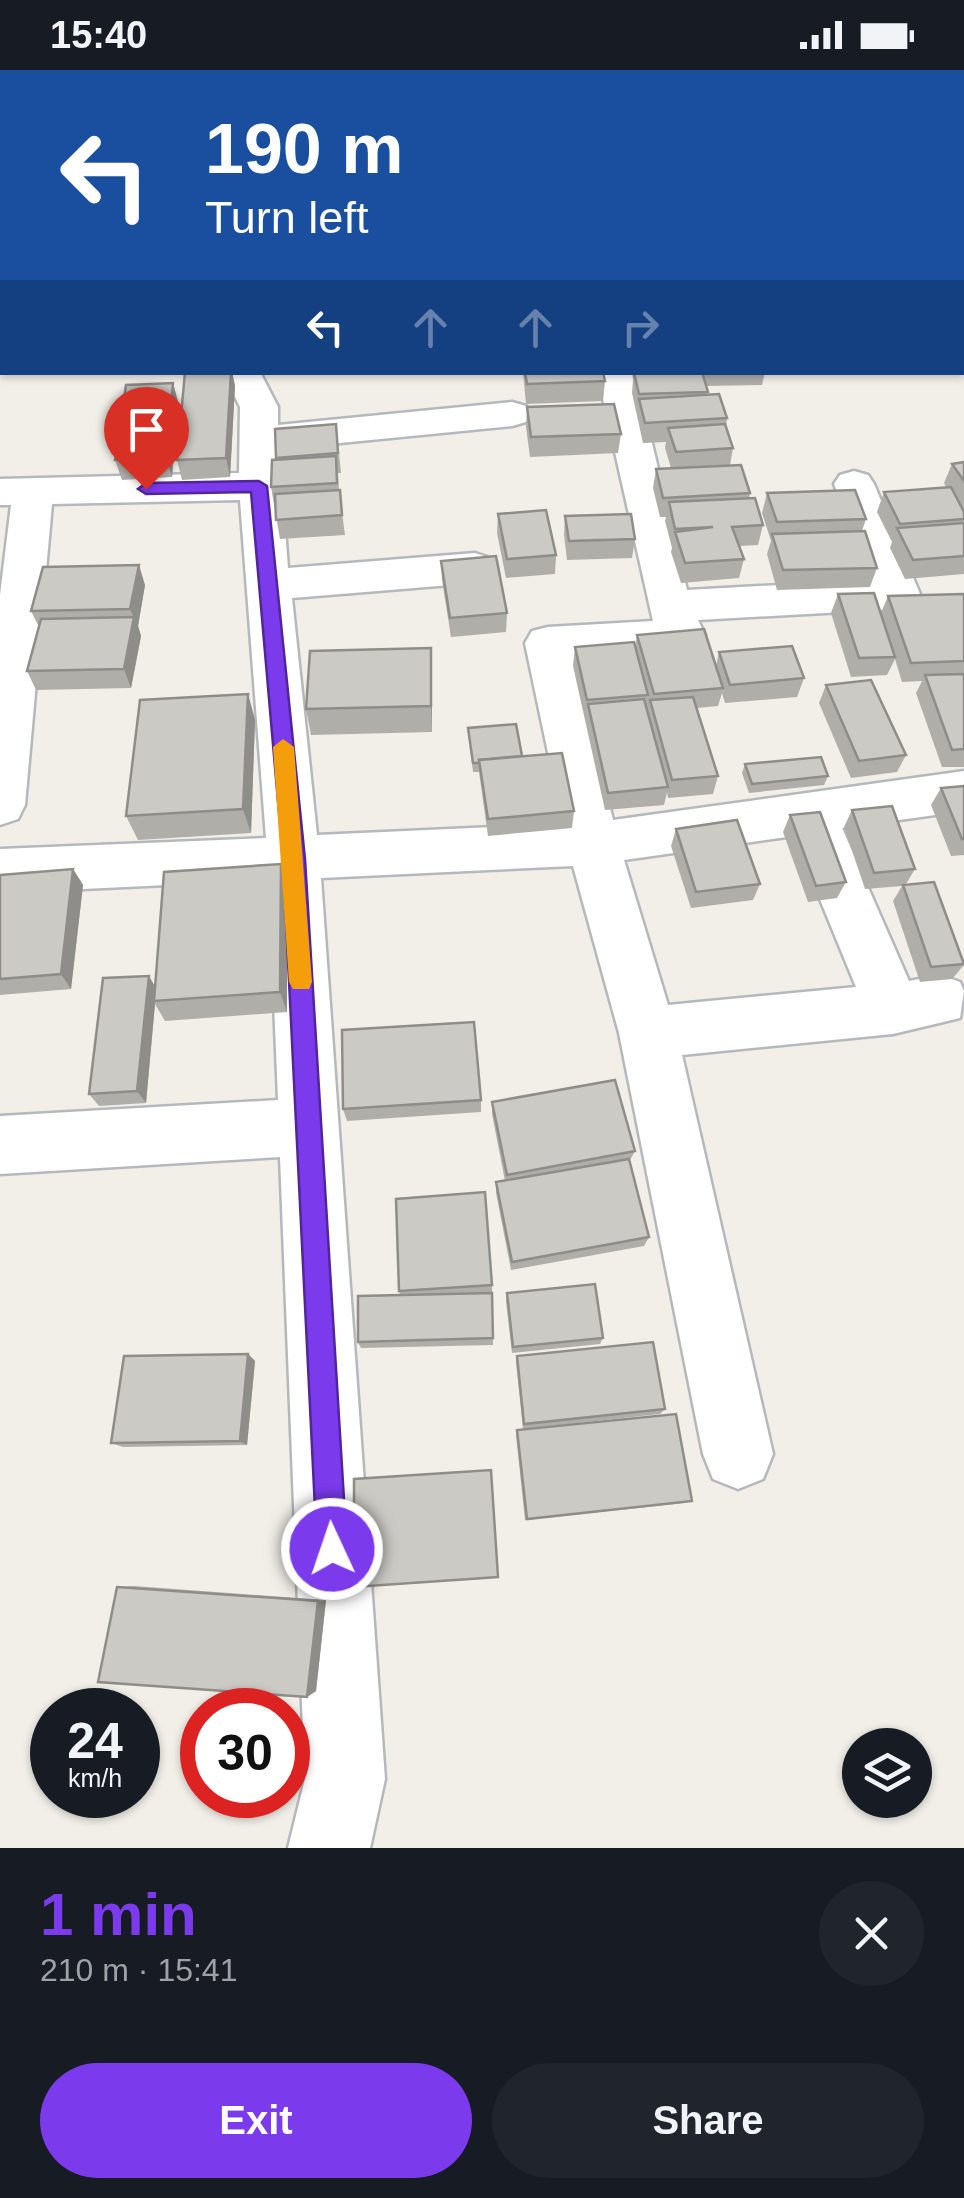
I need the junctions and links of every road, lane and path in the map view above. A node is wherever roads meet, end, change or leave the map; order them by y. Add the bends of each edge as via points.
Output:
1 (243, 375) edge
2 (617, 375) edge
3 (512, 414) dead end
4 (259, 462) junction
5 (854, 484) dead end
6 (17, 492) edge
7 (475, 568) edge
8 (268, 585) junction
9 (669, 606) junction
10 (964, 791) edge
11 (0, 805) edge
12 (810, 813) junction
13 (593, 844) junction
14 (294, 859) junction
15 (0, 872) edge
16 (648, 1034) junction
17 (309, 1127) junction
18 (0, 1146) edge
19 (738, 1454) dead end
20 (329, 1848) edge

1 - 4 street via 259,406
2 - 9 street
3 - 4 street
4 - 6 street
4 - 8 street
5 - 9 street via 898,594
6 - 11 street
7 - 8 street
8 - 14 street
9 - 13 street via 682,634 548,643
10 - 12 street
12 - 13 street
12 - 16 street via 917,1005
13 - 14 street
13 - 16 street
14 - 15 street
14 - 17 street
16 - 19 street
17 - 18 street
17 - 20 street via 345,1779

